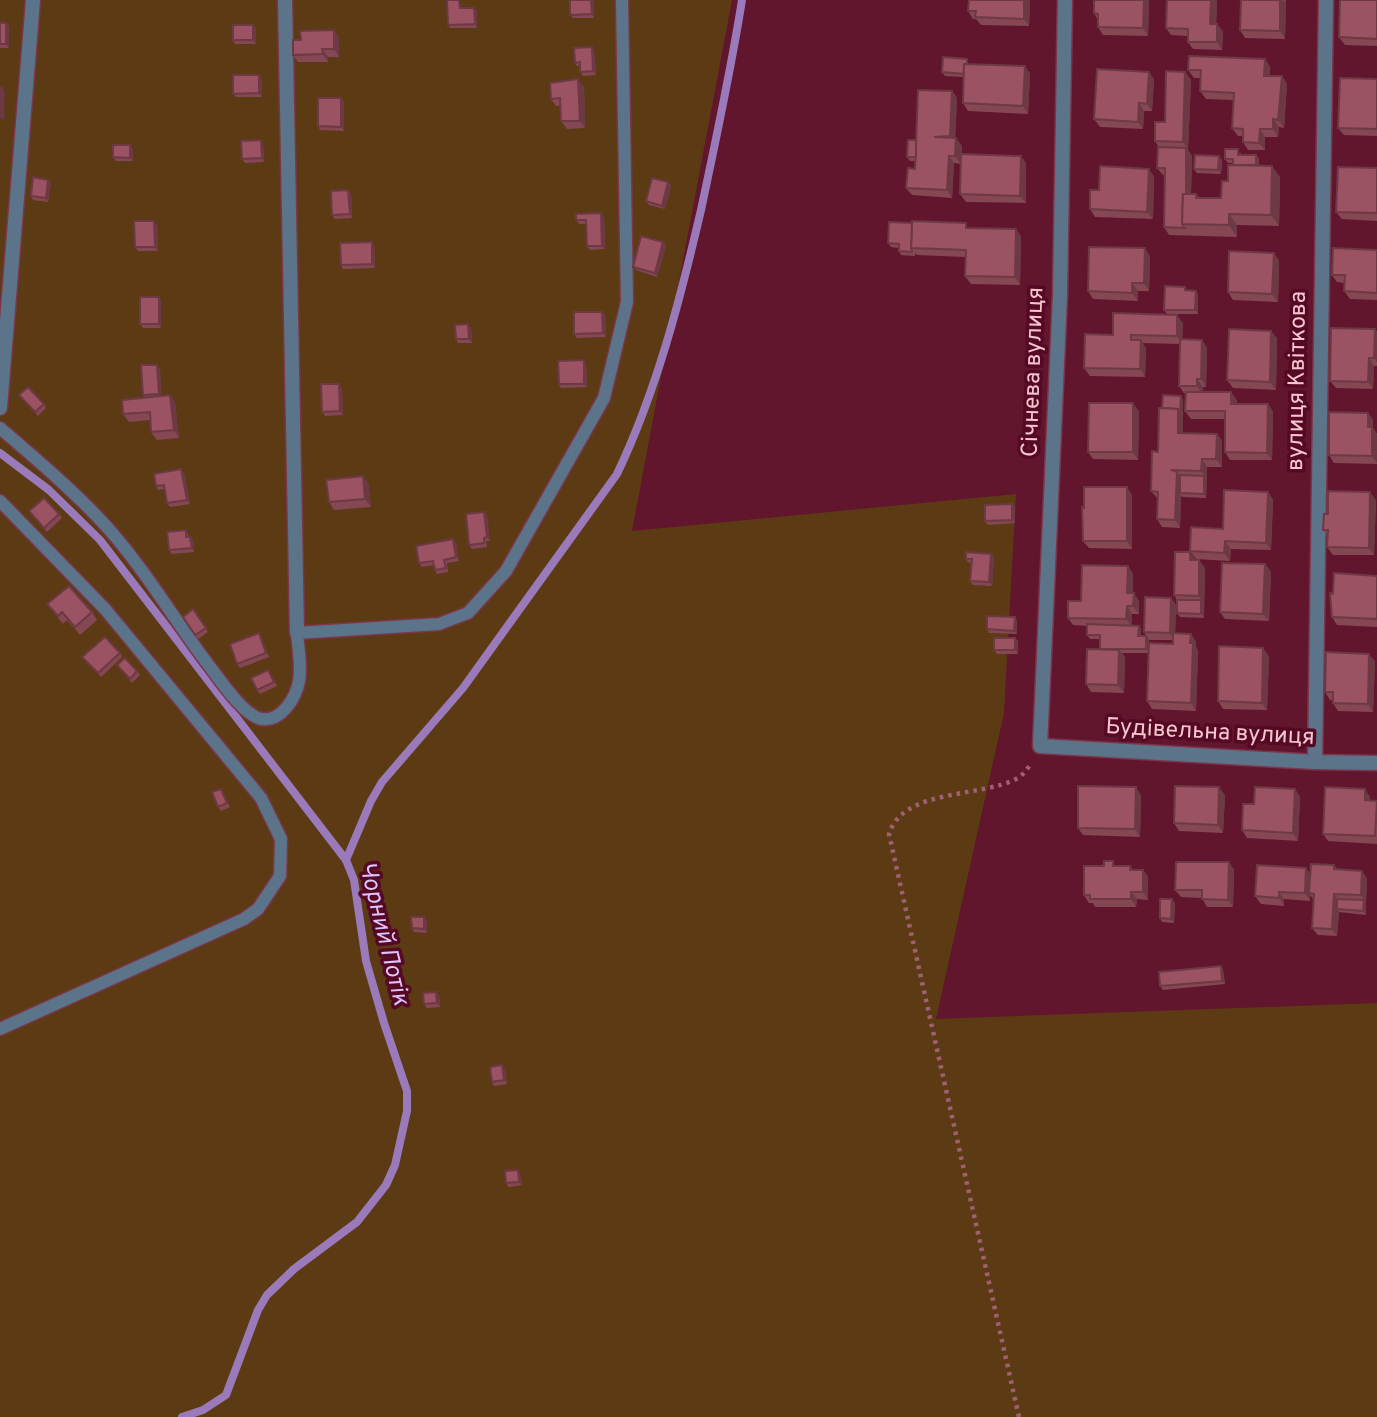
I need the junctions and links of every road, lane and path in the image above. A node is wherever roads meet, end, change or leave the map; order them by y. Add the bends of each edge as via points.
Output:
1 (33, 0) edge
2 (285, 0) edge
3 (622, 0) edge
4 (1065, 0) edge
5 (1326, 0) edge
6 (0, 408) edge
7 (0, 428) edge
8 (0, 501) edge
9 (297, 633) junction
10 (1040, 746) junction
11 (1315, 762) junction
12 (1377, 763) edge
13 (0, 1029) edge
14 (1019, 1417) edge

1 - 6 street
2 - 9 street
3 - 9 lane via 627,302 604,398 506,571 468,613 439,624
4 - 10 street, Січнева вулиця via 1060,295
5 - 11 street, вулиця Квіткова
7 - 9 lane via 106,526 213,671 245,710 259,719 273,719 284,711 299,681
8 - 13 lane via 105,609 261,798 281,839 280,876 258,909 244,919
10 - 11 street, Будівельна вулиця
10 - 14 path via 1020,777 918,804 892,822 889,834
11 - 12 street, Будівельна вулиця

